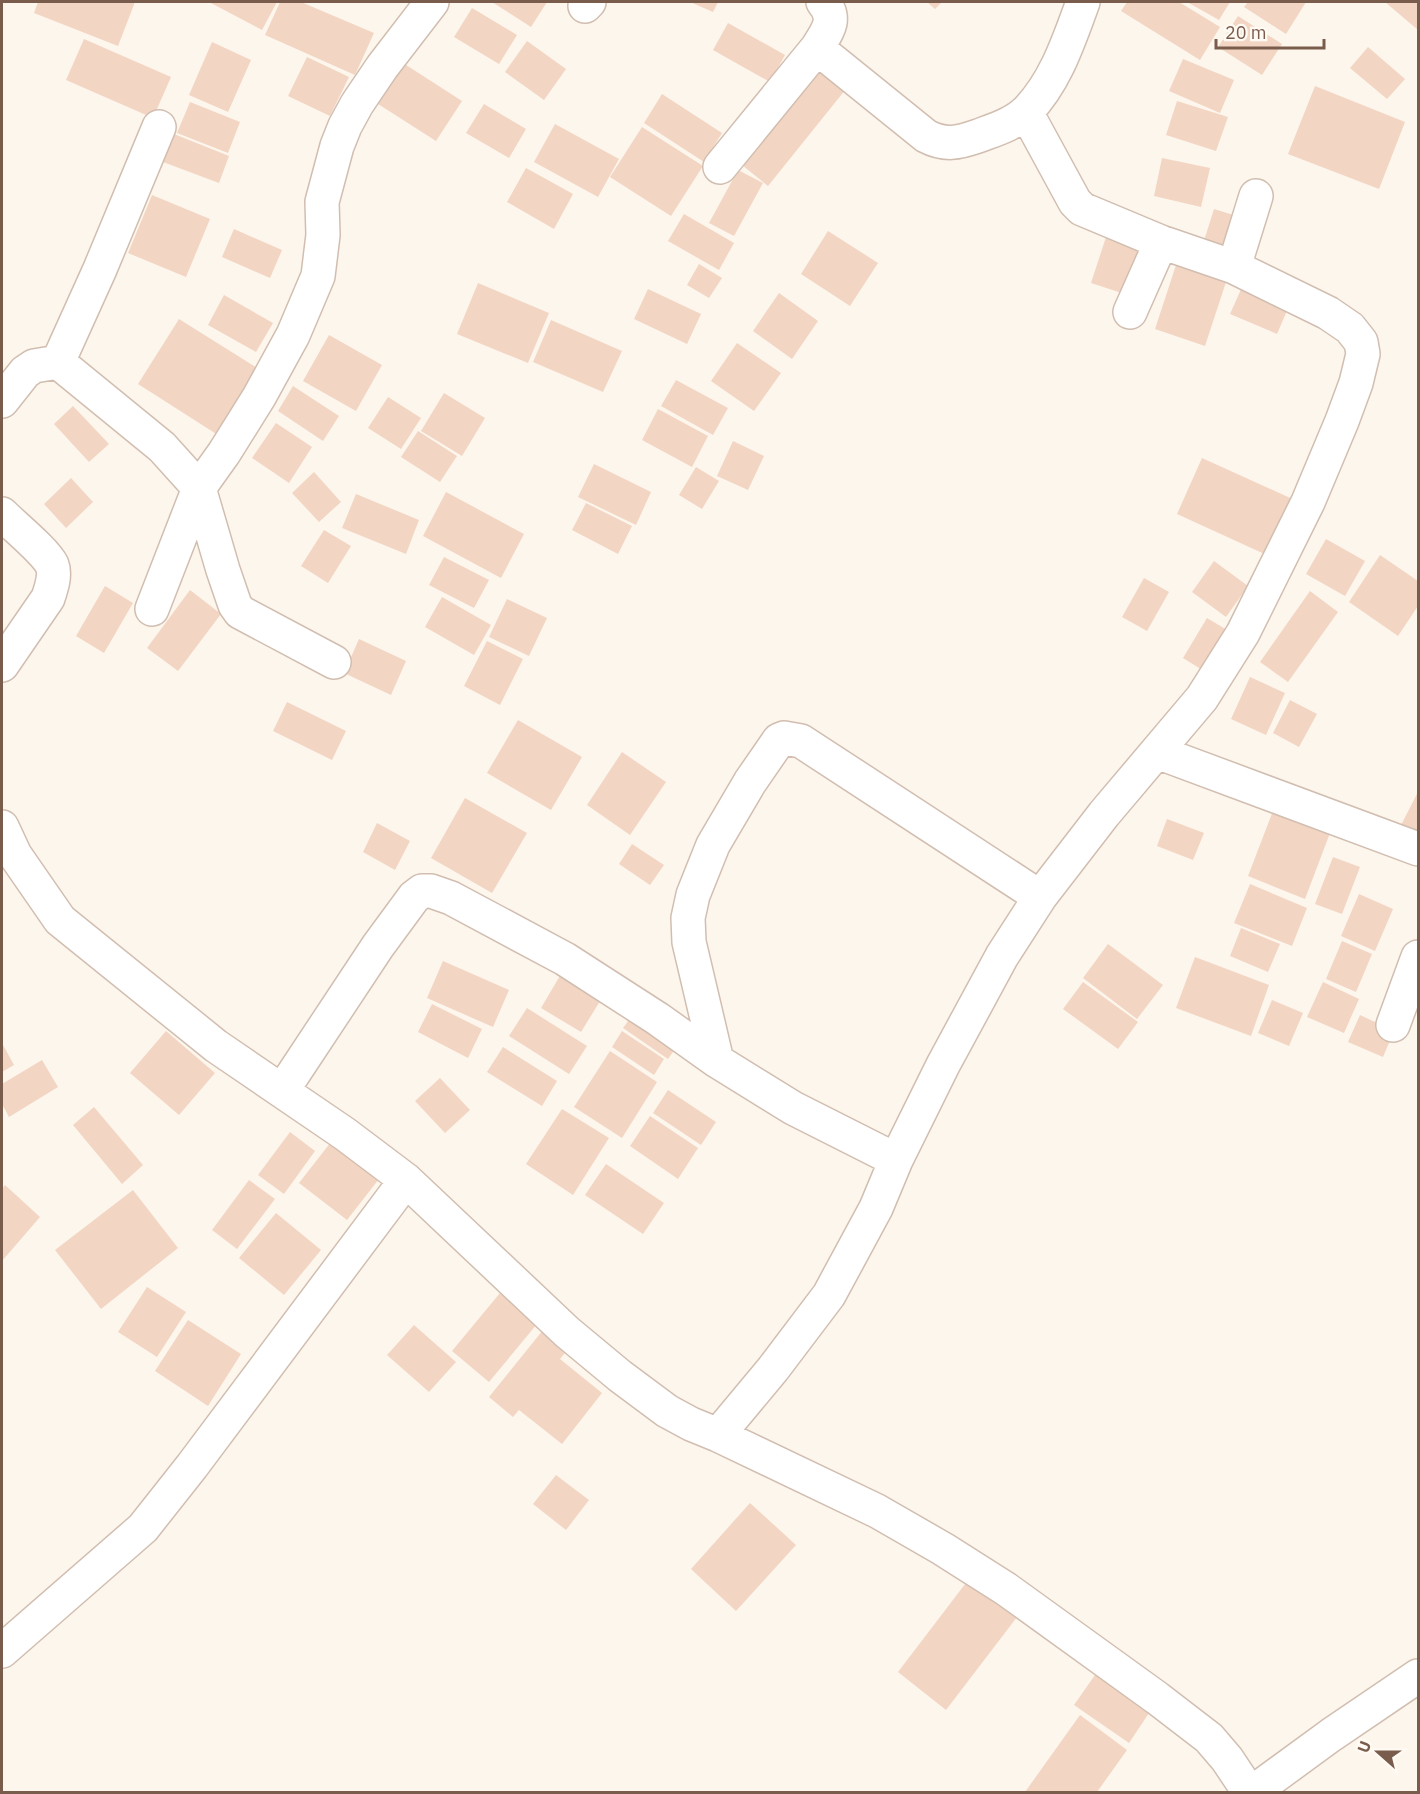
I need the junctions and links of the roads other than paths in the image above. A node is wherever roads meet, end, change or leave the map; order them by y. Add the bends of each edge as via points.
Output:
1 (432, 2) edge
2 (823, 2) edge
3 (1083, 2) edge
4 (817, 48) junction
5 (1026, 112) junction
6 (159, 128) dead end
7 (720, 167) dead end
8 (1256, 196) dead end
9 (1161, 242) junction
10 (1234, 267) junction
11 (1130, 312) dead end
12 (58, 363) junction
13 (2, 400) edge
14 (199, 488) junction
15 (2, 514) edge
16 (152, 609) dead end
17 (334, 662) dead end
18 (2, 665) edge
19 (1156, 752) junction
20 (2, 827) edge
21 (1419, 849) edge
22 (1040, 897) junction
23 (1419, 957) edge
24 (1392, 1025) dead end
25 (717, 1060) junction
26 (282, 1091) junction
27 (896, 1160) junction
28 (406, 1180) junction
29 (718, 1435) junction
30 (2, 1651) edge
31 (1419, 1676) edge
32 (1251, 1792) edge

1 - 14 street via 382,67 345,126 322,202 318,276 259,397
2 - 4 street via 831,22
3 - 5 street via 1052,77
4 - 5 street via 926,136 945,144 1001,128
4 - 7 street
5 - 9 street via 1078,206
6 - 12 street
8 - 10 street
9 - 10 street
9 - 11 street
10 - 19 street via 1343,323 1361,342 1363,354 1342,421 1308,502 1243,633 1202,698
12 - 13 street via 33,366
12 - 14 street via 162,447
14 - 16 street
14 - 17 street via 240,612
15 - 18 street via 36,546 53,571 48,598
19 - 21 street
19 - 22 street
20 - 26 street via 15,855 60,920 216,1046
22 - 25 street via 801,741 779,740 713,845 688,918 689,942
22 - 27 street via 1002,956
23 - 24 street
25 - 26 street via 565,958 451,898 422,891 378,946
25 - 27 street via 793,1108
26 - 28 street
27 - 29 street via 876,1208 829,1294
28 - 29 street via 567,1332 620,1376 667,1411
28 - 30 street via 143,1528
29 - 32 street via 877,1511 1005,1589 1209,1738
31 - 32 street

